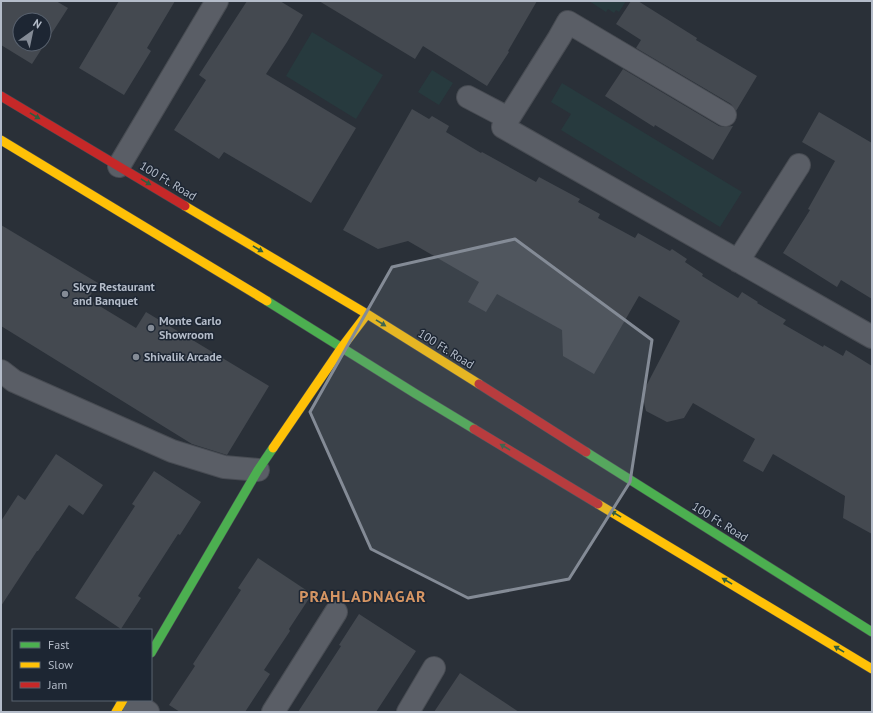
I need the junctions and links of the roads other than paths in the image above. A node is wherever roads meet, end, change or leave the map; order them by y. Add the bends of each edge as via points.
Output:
1 (217, 1) edge
2 (1, 96) edge
3 (468, 97) dead end
4 (725, 115) dead end
5 (508, 118) junction
6 (1, 140) edge
7 (799, 165) dead end
8 (119, 166) junction
9 (738, 261) junction
10 (367, 314) junction
11 (872, 338) edge
12 (342, 347) junction
13 (1, 371) edge
14 (258, 470) junction
15 (336, 612) dead end
16 (872, 632) edge
17 (152, 651) edge
18 (434, 668) dead end
19 (872, 669) edge
20 (122, 701) edge
21 (129, 701) edge
22 (116, 712) edge
23 (148, 712) edge
24 (273, 712) edge
25 (408, 712) edge

1 - 8 street
2 -> 8 main road, 100 Ft. Road
3 - 5 street
4 - 5 street via 568,22
5 - 9 street via 503,127
6 - 12 main road
7 - 9 street
8 -> 10 main road, 100 Ft. Road
9 - 11 street
10 - 12 main road
10 -> 16 main road, 100 Ft. Road
12 - 14 main road
19 -> 12 main road
13 - 14 street via 14,381 172,451 224,467
14 - 17 main road
15 - 24 street
18 - 25 street
20 - 22 main road
21 - 23 street

